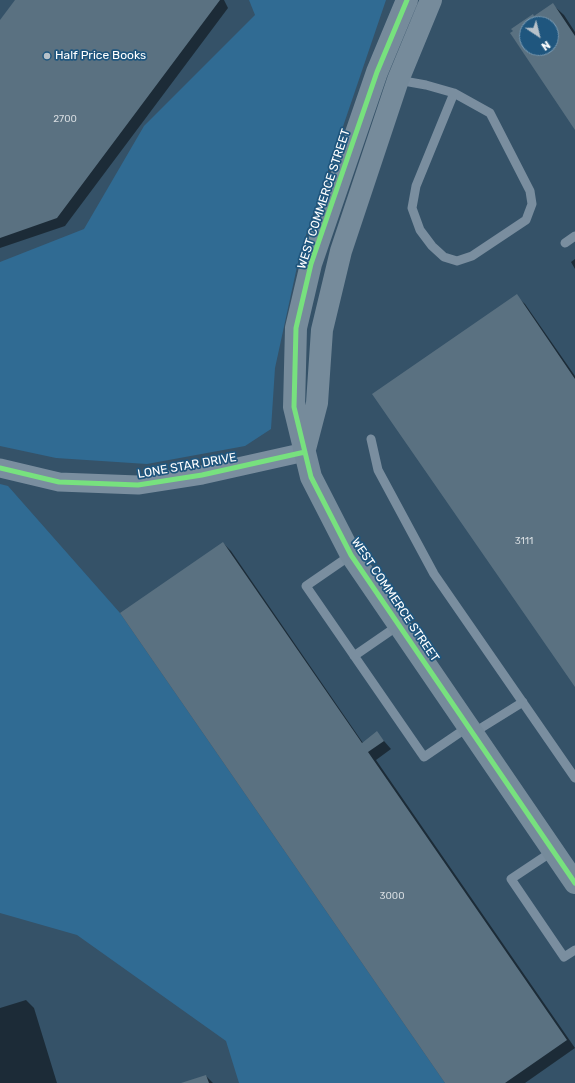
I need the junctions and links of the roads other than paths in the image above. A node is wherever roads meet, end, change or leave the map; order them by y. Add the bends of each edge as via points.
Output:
1 (407, 0) edge
2 (431, 0) edge
3 (377, 72) junction
4 (398, 80) junction
5 (454, 93) junction
6 (575, 236) edge
7 (565, 243) dead end
8 (317, 247) junction
9 (341, 251) junction
10 (371, 439) dead end
11 (305, 452) junction
12 (0, 468) edge
13 (351, 555) junction
14 (399, 625) junction
15 (354, 656) junction
16 (523, 702) junction
17 (471, 730) junction
18 (575, 778) edge
19 (553, 851) junction
20 (575, 883) edge
21 (575, 950) edge

1 - 3 street, WEST COMMERCE STREET
2 - 4 street, WEST COMMERCE STREET
3 - 4 street
3 - 8 street, WEST COMMERCE STREET
4 - 5 lane
4 - 9 street, WEST COMMERCE STREET
5 - 5 lane via 416,186 412,208 420,230 432,246 444,257 457,261 472,256 526,220 532,204 530,190 490,113
6 - 7 lane
8 - 9 street
8 - 11 street, WEST COMMERCE STREET via 296,328 294,407
9 - 11 street, WEST COMMERCE STREET via 322,330 317,403
10 - 16 lane via 378,470 434,574
11 - 12 street, LONE STAR DRIVE via 202,475 138,485 59,482
11 - 13 street, WEST COMMERCE STREET via 312,478
13 - 14 street, WEST COMMERCE STREET
13 - 15 lane via 306,586
14 - 15 lane
14 - 17 street, WEST COMMERCE STREET
15 - 17 lane via 424,758
16 - 17 lane
16 - 18 lane
17 - 19 street, WEST COMMERCE STREET
19 - 20 street, WEST COMMERCE STREET
19 - 21 lane via 511,879 564,957

